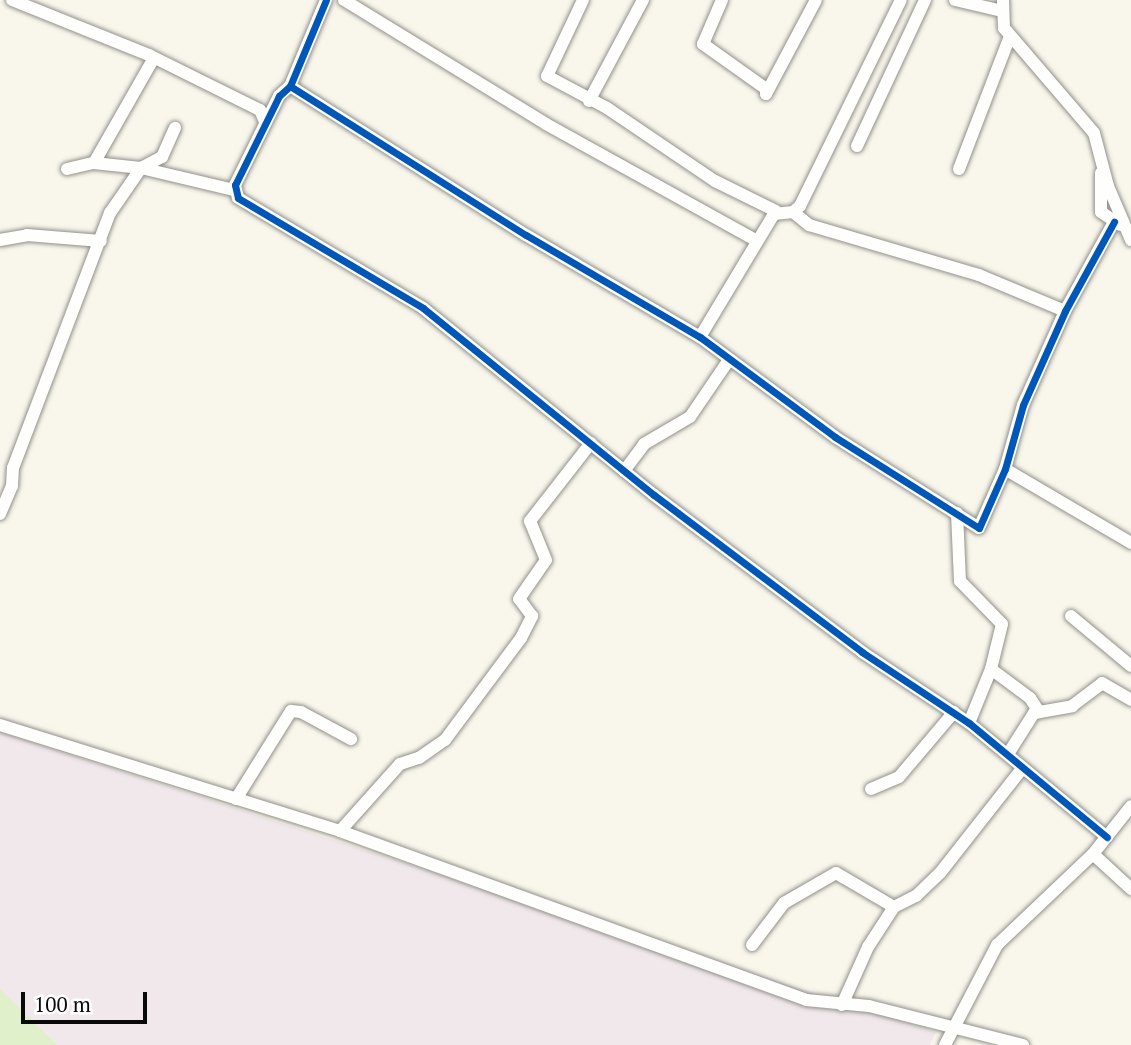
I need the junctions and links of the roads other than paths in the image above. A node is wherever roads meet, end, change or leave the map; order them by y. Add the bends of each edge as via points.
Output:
1 (12, 0) edge
2 (326, 0) edge
3 (344, 0) edge
4 (583, 0) edge
5 (643, 0) edge
6 (722, 0) edge
7 (816, 0) edge
8 (901, 0) edge
9 (925, 0) edge
10 (955, 0) edge
11 (1002, 6) edge
12 (1010, 36) junction
13 (154, 58) junction
14 (289, 86) junction
15 (589, 100) junction
16 (265, 122) junction
17 (175, 128) dead end
18 (857, 146) dead end
19 (94, 163) junction
20 (141, 168) junction
21 (67, 169) dead end
22 (959, 169) dead end
23 (234, 190) junction
24 (776, 211) junction
25 (793, 212) junction
26 (1127, 233) edge
27 (0, 240) edge
28 (101, 240) junction
29 (757, 240) junction
30 (1065, 311) junction
31 (700, 337) junction
32 (728, 361) junction
33 (591, 443) junction
34 (1005, 469) junction
35 (624, 471) junction
36 (957, 513) junction
37 (0, 514) edge
38 (1131, 543) edge
39 (1071, 615) dead end
40 (1131, 666) edge
41 (991, 669) junction
42 (1131, 700) edge
43 (954, 712) junction
44 (1039, 712) junction
45 (969, 723) junction
46 (0, 725) edge
47 (351, 739) dead end
48 (1008, 754) junction
49 (1021, 770) junction
50 (871, 789) dead end
51 (236, 799) junction
52 (1129, 812) edge
53 (340, 831) junction
54 (1107, 837) junction
55 (1093, 853) junction
56 (1131, 889) edge
57 (894, 907) junction
58 (752, 945) dead end
59 (842, 1005) junction
60 (955, 1027) junction
61 (944, 1045) edge
62 (1023, 1045) edge

1 - 13 street
2 - 14 street
3 - 29 street via 546,124
4 - 15 street via 547,74
5 - 15 street
6 - 7 street via 703,44 766,89 766,94
8 - 25 street via 800,206
9 - 18 street
10 - 11 street
11 - 12 street
12 - 22 street
12 - 26 street via 1087,122
13 - 16 street via 260,110
13 - 19 street
14 - 16 street
14 - 31 street via 526,235
15 - 24 street via 715,181
16 - 23 street
17 - 20 street via 162,157
19 - 20 street
19 - 21 street
20 - 23 street
20 - 28 street via 110,213
23 - 33 street via 241,201 423,308
24 - 25 street
24 - 29 street
25 - 30 street via 808,225 979,275
26 - 30 street
27 - 28 street via 27,235
28 - 37 street via 13,468 11,490
29 - 31 street
30 - 34 street via 1023,405
31 - 32 street
32 - 35 street via 690,417 638,449
32 - 36 street via 835,437
33 - 35 street
33 - 53 street via 530,521 546,560 519,599 532,616 521,638 444,740 419,758 400,764
34 - 36 street via 982,527
34 - 38 street
35 - 43 street via 862,652
36 - 41 street via 960,581 1002,624
39 - 40 street
41 - 44 street via 1030,698
41 - 45 street
42 - 44 street via 1102,683 1072,706
43 - 45 street
43 - 50 street via 900,777
44 - 48 street via 1026,722
45 - 48 street
46 - 51 street
47 - 51 street via 291,711
48 - 49 street
49 - 54 street
49 - 57 street via 940,873 916,896
51 - 53 street
52 - 54 street
53 - 59 street via 724,973 806,1000
54 - 55 street
55 - 56 street
55 - 60 street via 1002,938
57 - 58 street via 836,873 784,903
57 - 59 street via 868,947
59 - 60 street via 869,1006
60 - 61 street
60 - 62 street

